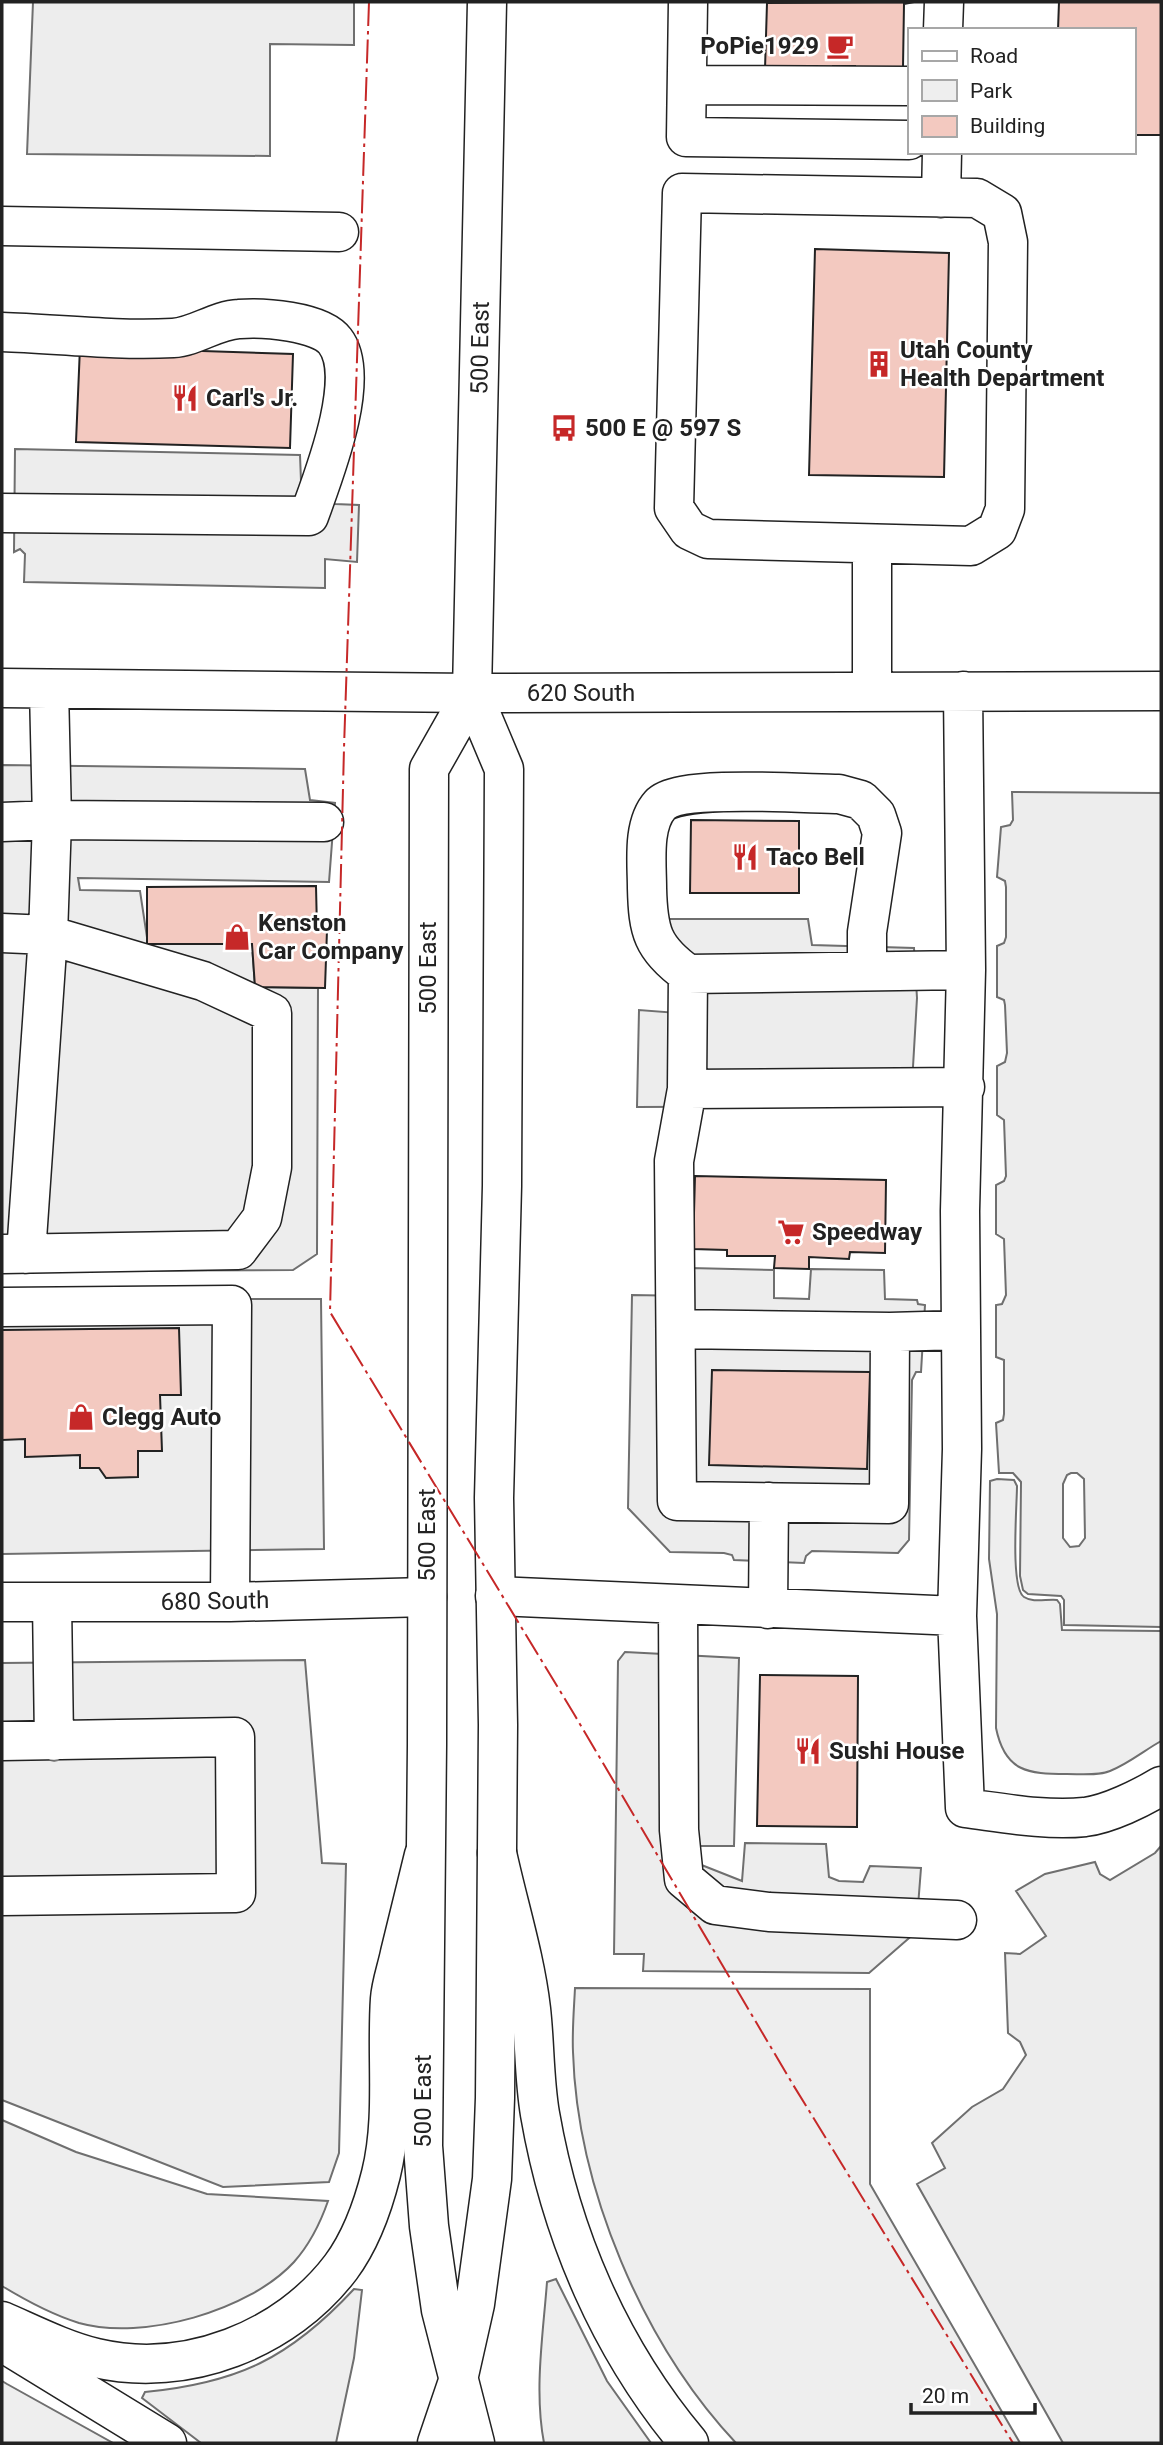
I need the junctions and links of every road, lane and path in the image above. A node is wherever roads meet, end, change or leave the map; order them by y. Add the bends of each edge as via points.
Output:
1 (488, 2) edge
2 (688, 2) edge
3 (944, 2) edge
4 (943, 28) edge
5 (908, 86) edge
6 (686, 97) junction
7 (908, 140) edge
8 (942, 154) edge
9 (941, 198) junction
10 (2, 226) edge
11 (338, 232) dead end
12 (2, 332) edge
13 (2, 513) edge
14 (872, 544) junction
15 (2, 688) edge
16 (49, 689) junction
17 (872, 691) junction
18 (962, 691) junction
19 (1161, 691) edge
20 (472, 694) junction
21 (52, 820) junction
22 (2, 822) edge
23 (324, 822) dead end
24 (2, 933) edge
25 (48, 935) junction
26 (966, 970) junction
27 (867, 971) junction
28 (688, 974) junction
29 (965, 1087) junction
30 (687, 1089) junction
31 (14, 1254) edge
32 (2, 1307) edge
33 (676, 1329) junction
34 (960, 1330) junction
35 (890, 1332) junction
36 (769, 1502) junction
37 (495, 1596) junction
38 (427, 1597) junction
39 (2, 1602) edge
40 (52, 1602) junction
41 (230, 1602) junction
42 (678, 1605) junction
43 (768, 1609) junction
44 (957, 1616) junction
45 (2, 1741) edge
46 (54, 1741) junction
47 (1161, 1786) edge
48 (497, 1853) junction
49 (424, 1855) junction
50 (2, 1896) edge
51 (957, 1920) dead end
52 (2, 2320) edge
53 (2, 2342) edge
54 (457, 2384) junction
55 (167, 2443) edge
56 (437, 2443) edge
57 (475, 2443) edge
58 (689, 2443) edge

1 - 20 main road, 500 East
2 - 6 main road
3 - 4 main road
5 - 6 main road via 836,86
6 - 7 main road via 686,137
8 - 9 main road
9 - 14 main road via 977,198 1002,213 1009,242 1005,509 997,530 971,546
9 - 14 main road via 682,193 674,508 689,530 708,539
10 - 11 main road
12 - 13 main road via 175,338 238,318 293,322 335,340 343,358 344,378 329,458 309,516
14 - 17 main road
15 - 16 main road, 620 South
16 - 20 main road, 620 South
16 - 21 main road
17 - 18 main road, 620 South
17 - 20 main road, 620 South
18 - 19 main road, 620 South
18 - 26 main road
20 - 37 main road, 500 East via 504,769
20 - 38 main road, 500 East via 429,769
21 - 22 main road
21 - 23 main road
21 - 25 main road
24 - 25 main road
25 - 31 main road
25 - 31 main road via 203,981 272,1013 272,1167 262,1218 238,1250
26 - 27 main road
26 - 29 main road
27 - 28 main road
27 - 28 main road via 867,932 882,833 876,815 860,800 839,794 696,792 670,797 659,805 647,848 648,915 654,943
28 - 30 main road
29 - 30 main road
29 - 34 main road
30 - 33 main road via 674,1161
32 - 41 main road via 232,1306
33 - 35 main road
33 - 36 main road via 677,1501
34 - 35 main road
34 - 44 main road
35 - 36 main road via 889,1504
36 - 43 main road
37 - 42 main road
37 - 48 main road, 500 East
38 - 41 main road, 680 South
38 - 49 main road, 500 East
39 - 40 main road, 680 South
40 - 41 main road, 680 South
40 - 46 main road
42 - 43 main road
42 - 51 main road via 679,1830 684,1879 715,1905 769,1912
43 - 44 main road
44 - 47 main road via 965,1808 1087,1817
45 - 46 main road
46 - 50 main road via 236,1737 236,1893
48 - 54 main road, 500 East via 493,2169 480,2277
48 - 58 main road via 531,2008 540,2114 559,2197 613,2332 643,2383
49 - 52 main road via 390,1996 382,2172 355,2244 327,2284 263,2334 218,2353 172,2361 95,2357
49 - 54 main road, 500 East via 423,2146 433,2256
53 - 55 main road
54 - 56 main road, 500 East
54 - 57 main road, 500 East

